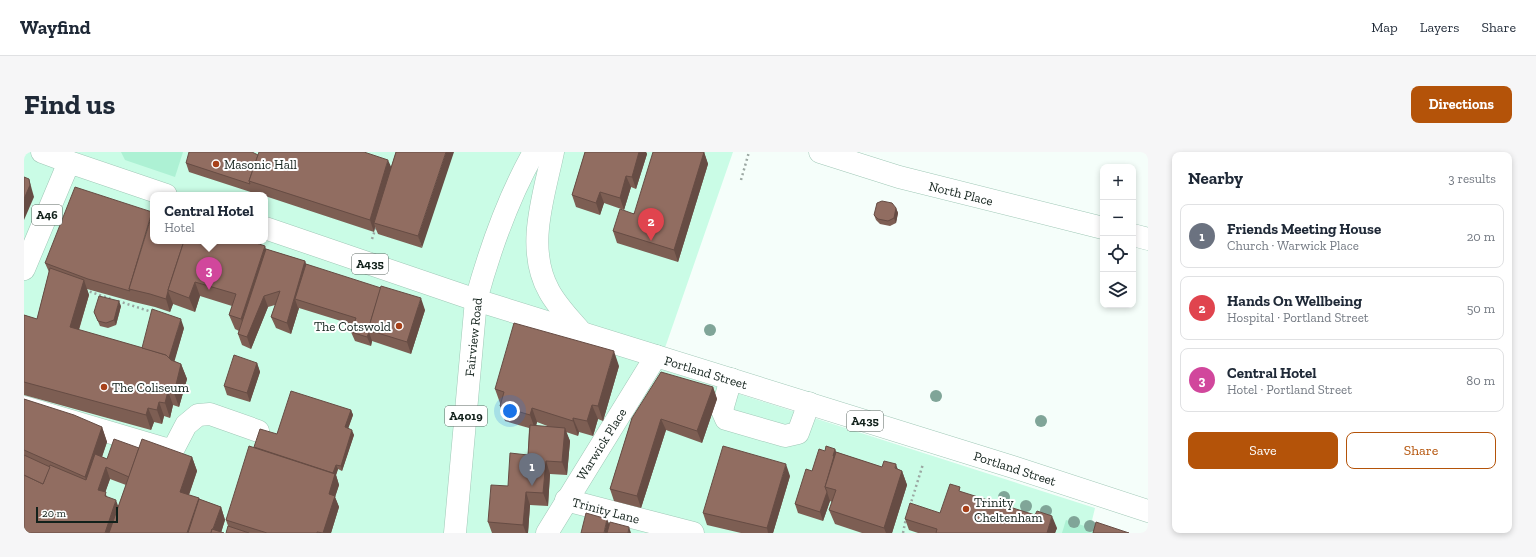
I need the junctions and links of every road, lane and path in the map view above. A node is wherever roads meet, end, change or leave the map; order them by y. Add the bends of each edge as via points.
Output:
1 (42, 152) edge
2 (534, 152) edge
3 (553, 152) edge
4 (749, 152) edge
5 (820, 152) edge
6 (72, 157) edge
7 (741, 180) dead end
8 (159, 192) edge
9 (377, 226) edge
10 (1100, 227) edge
11 (268, 229) edge
12 (1136, 236) edge
13 (1148, 239) edge
14 (24, 262) edge
15 (364, 262) junction
16 (78, 288) edge
17 (476, 300) junction
18 (155, 313) edge
19 (581, 332) junction
20 (656, 356) junction
21 (732, 379) junction
22 (809, 404) junction
23 (24, 407) edge
24 (258, 431) edge
25 (930, 441) junction
26 (566, 500) junction
27 (1148, 511) edge
28 (455, 533) edge
29 (547, 533) edge
30 (693, 533) edge
31 (903, 533) edge

1 - 6 main road
2 - 17 main road, Fairview Road / A4019 via 499,228
3 - 19 main road via 539,219 538,258 548,290
4 - 7 path
5 - 10 main road, North Place via 904,179
6 - 8 main road
6 - 14 main road, A46
9 - 15 path
11 - 15 main road, Portland Street / A435
12 - 13 main road
15 - 17 main road, Portland Street / A435
16 - 18 path
17 - 19 main road, Portland Street / A435
17 - 28 main road, Fairview Road / A4019
19 - 20 main road, Portland Street / A435
20 - 21 main road, Portland Street / A435
20 - 26 main road, Warwick Place
21 - 22 main road, Portland Street / A435
21 - 22 main road via 722,410 726,419 785,436 798,433
22 - 25 main road, Portland Street / A435
23 - 24 main road via 166,449 174,448 186,425 198,415 210,414
25 - 27 main road, Portland Street / A435
25 - 31 path
26 - 29 main road, Warwick Place
26 - 30 main road, Trinity Lane

